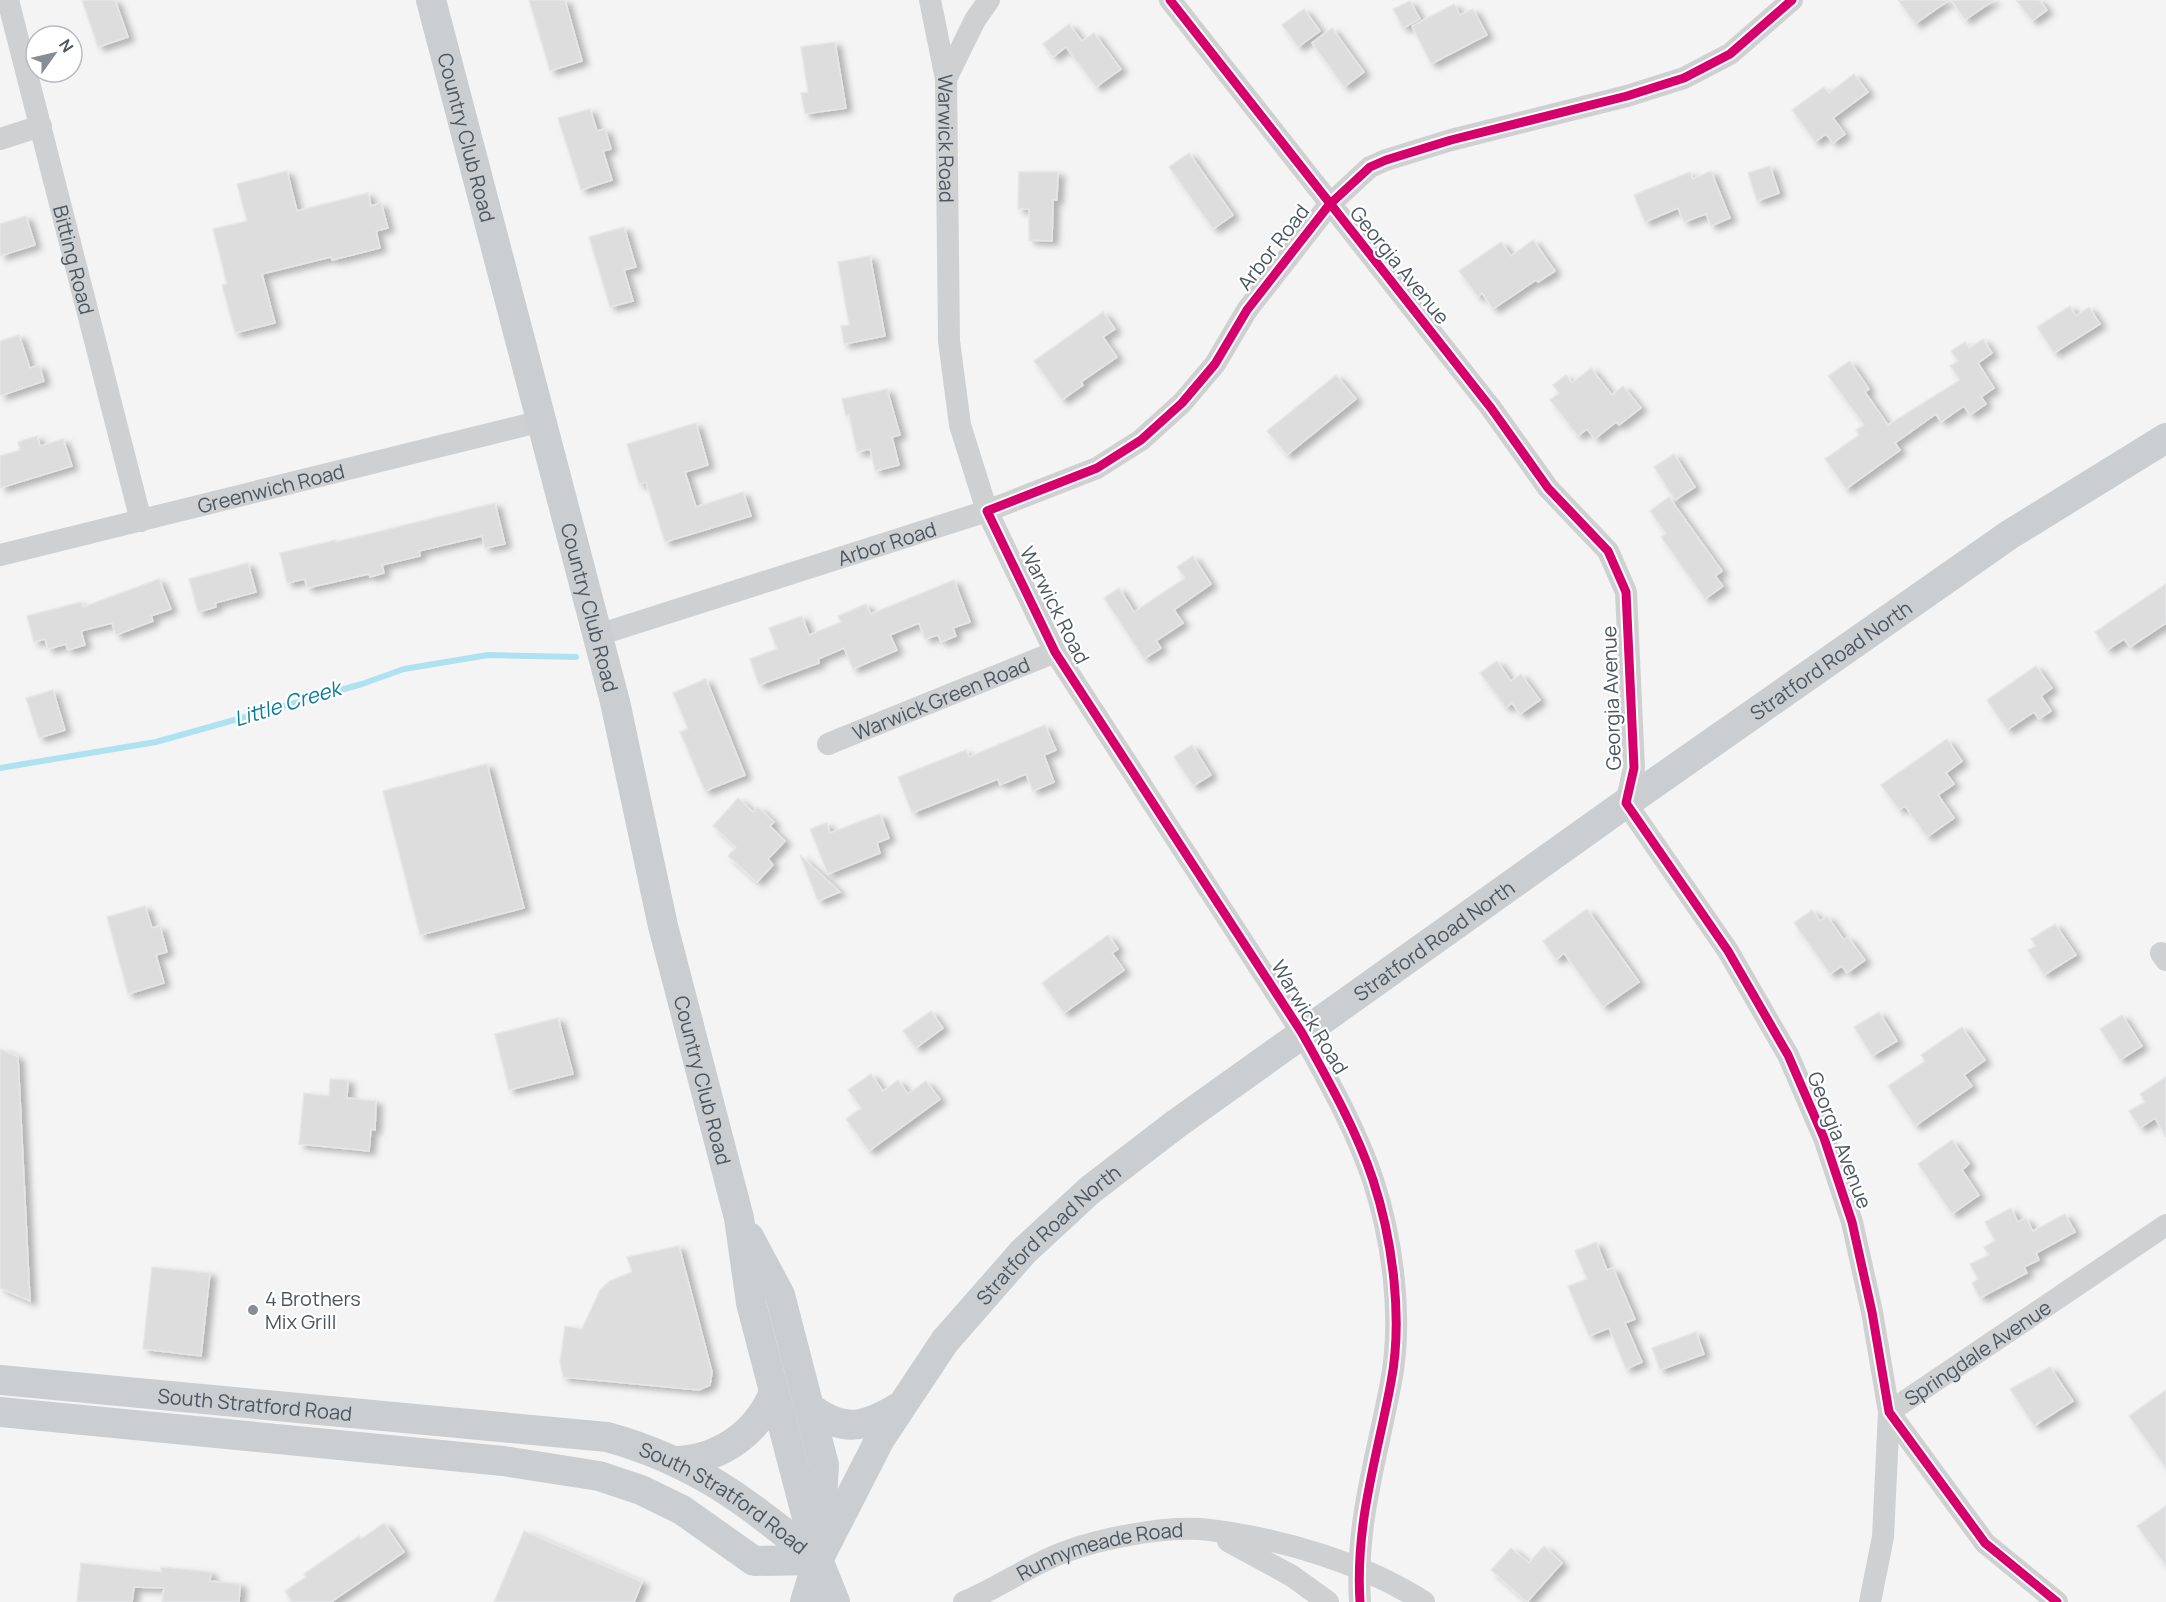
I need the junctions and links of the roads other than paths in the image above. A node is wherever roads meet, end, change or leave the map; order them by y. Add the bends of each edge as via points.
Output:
1 (8, 0) edge
2 (431, 0) edge
3 (930, 0) edge
4 (989, 0) edge
5 (1170, 0) edge
6 (1792, 0) edge
7 (946, 79) junction
8 (41, 126) junction
9 (0, 139) edge
10 (1329, 205) junction
11 (542, 421) junction
12 (2166, 438) edge
13 (987, 511) junction
14 (141, 521) junction
15 (0, 555) edge
16 (598, 635) junction
17 (1054, 652) junction
18 (828, 744) dead end
19 (1626, 802) junction
20 (1302, 1033) junction
21 (739, 1218) junction
22 (2166, 1225) edge
23 (0, 1380) edge
24 (56, 1385) junction
25 (774, 1392) junction
26 (291, 1406) junction
27 (809, 1407) junction
28 (899, 1407) junction
29 (0, 1412) edge
30 (1889, 1412) junction
31 (56, 1418) junction
32 (287, 1440) junction
33 (679, 1461) junction
34 (1209, 1530) junction
35 (818, 1560) junction
36 (1358, 1567) junction
37 (785, 1602) edge
38 (805, 1602) edge
39 (835, 1602) edge
40 (964, 1602) edge
41 (1328, 1602) edge
42 (1360, 1602) edge
43 (1424, 1602) edge
44 (1870, 1602) edge
45 (2057, 1602) edge

1 - 8 street, Bitting Road
2 - 11 main road, Country Club Road
3 - 7 street, Warwick Road
4 - 7 street
5 - 10 street, Georgia Avenue
6 - 10 street, Arbor Road via 1758,33 1708,68 1627,96 1386,160 1370,167
7 - 13 street, Warwick Road via 949,341 960,425
8 - 9 street
8 - 14 street, Bitting Road
10 - 13 street, Arbor Road via 1247,310 1215,364 1182,403 1141,440 1097,468
10 - 19 street, Georgia Avenue via 1491,408 1548,488 1608,551 1619,572 1626,592 1634,768
11 - 14 street, Greenwich Road
11 - 16 main road, Country Club Road
12 - 19 main road, Stratford Road North via 2014,532
13 - 16 street, Arbor Road
13 - 17 street, Warwick Road
14 - 15 street, Greenwich Road
16 - 21 main road, Country Club Road via 663,926
17 - 18 street, Warwick Green Road
17 - 20 street, Warwick Road
19 - 20 main road, Stratford Road North
19 - 30 street, Georgia Avenue via 1728,951 1788,1055 1824,1138 1852,1222
20 - 28 main road, Stratford Road North via 1148,1145 1056,1220 971,1309
20 - 36 street, Warwick Road via 1337,1096 1373,1181 1392,1266 1396,1328 1391,1381 1368,1484
21 - 25 main road, Country Club Road via 751,1303
21 - 27 main road, Country Club Road via 780,1295
22 - 30 street, Springdale Avenue
23 - 24 main road, South Stratford Road
24 - 26 main road, South Stratford Road
24 - 31 main road
25 - 33 main road via 760,1420 729,1445 710,1457
25 - 35 main road, Country Club Road
26 - 32 main road
26 - 33 main road, South Stratford Road via 582,1433 632,1444
27 - 28 main road via 833,1422 848,1425 878,1420
27 - 35 main road, Country Club Road via 824,1465
28 - 35 main road, Stratford Road North
29 - 31 main road, South Stratford Road
30 - 44 street, Springdale Avenue via 1883,1537
30 - 45 street, Georgia Avenue via 1985,1543
31 - 32 main road, South Stratford Road
32 - 35 main road, South Stratford Road via 522,1464 599,1476 662,1499 753,1561
33 - 35 main road, South Stratford Road via 724,1487
34 - 36 street, Runnymeade Road via 1298,1548
34 - 40 street, Runnymeade Road via 1164,1531 1062,1553
34 - 41 street, Runnymeade Road via 1292,1576
35 - 37 main road
35 - 38 main road
35 - 39 main road
36 - 42 street, Warwick Road
36 - 43 street, Runnymeade Road

